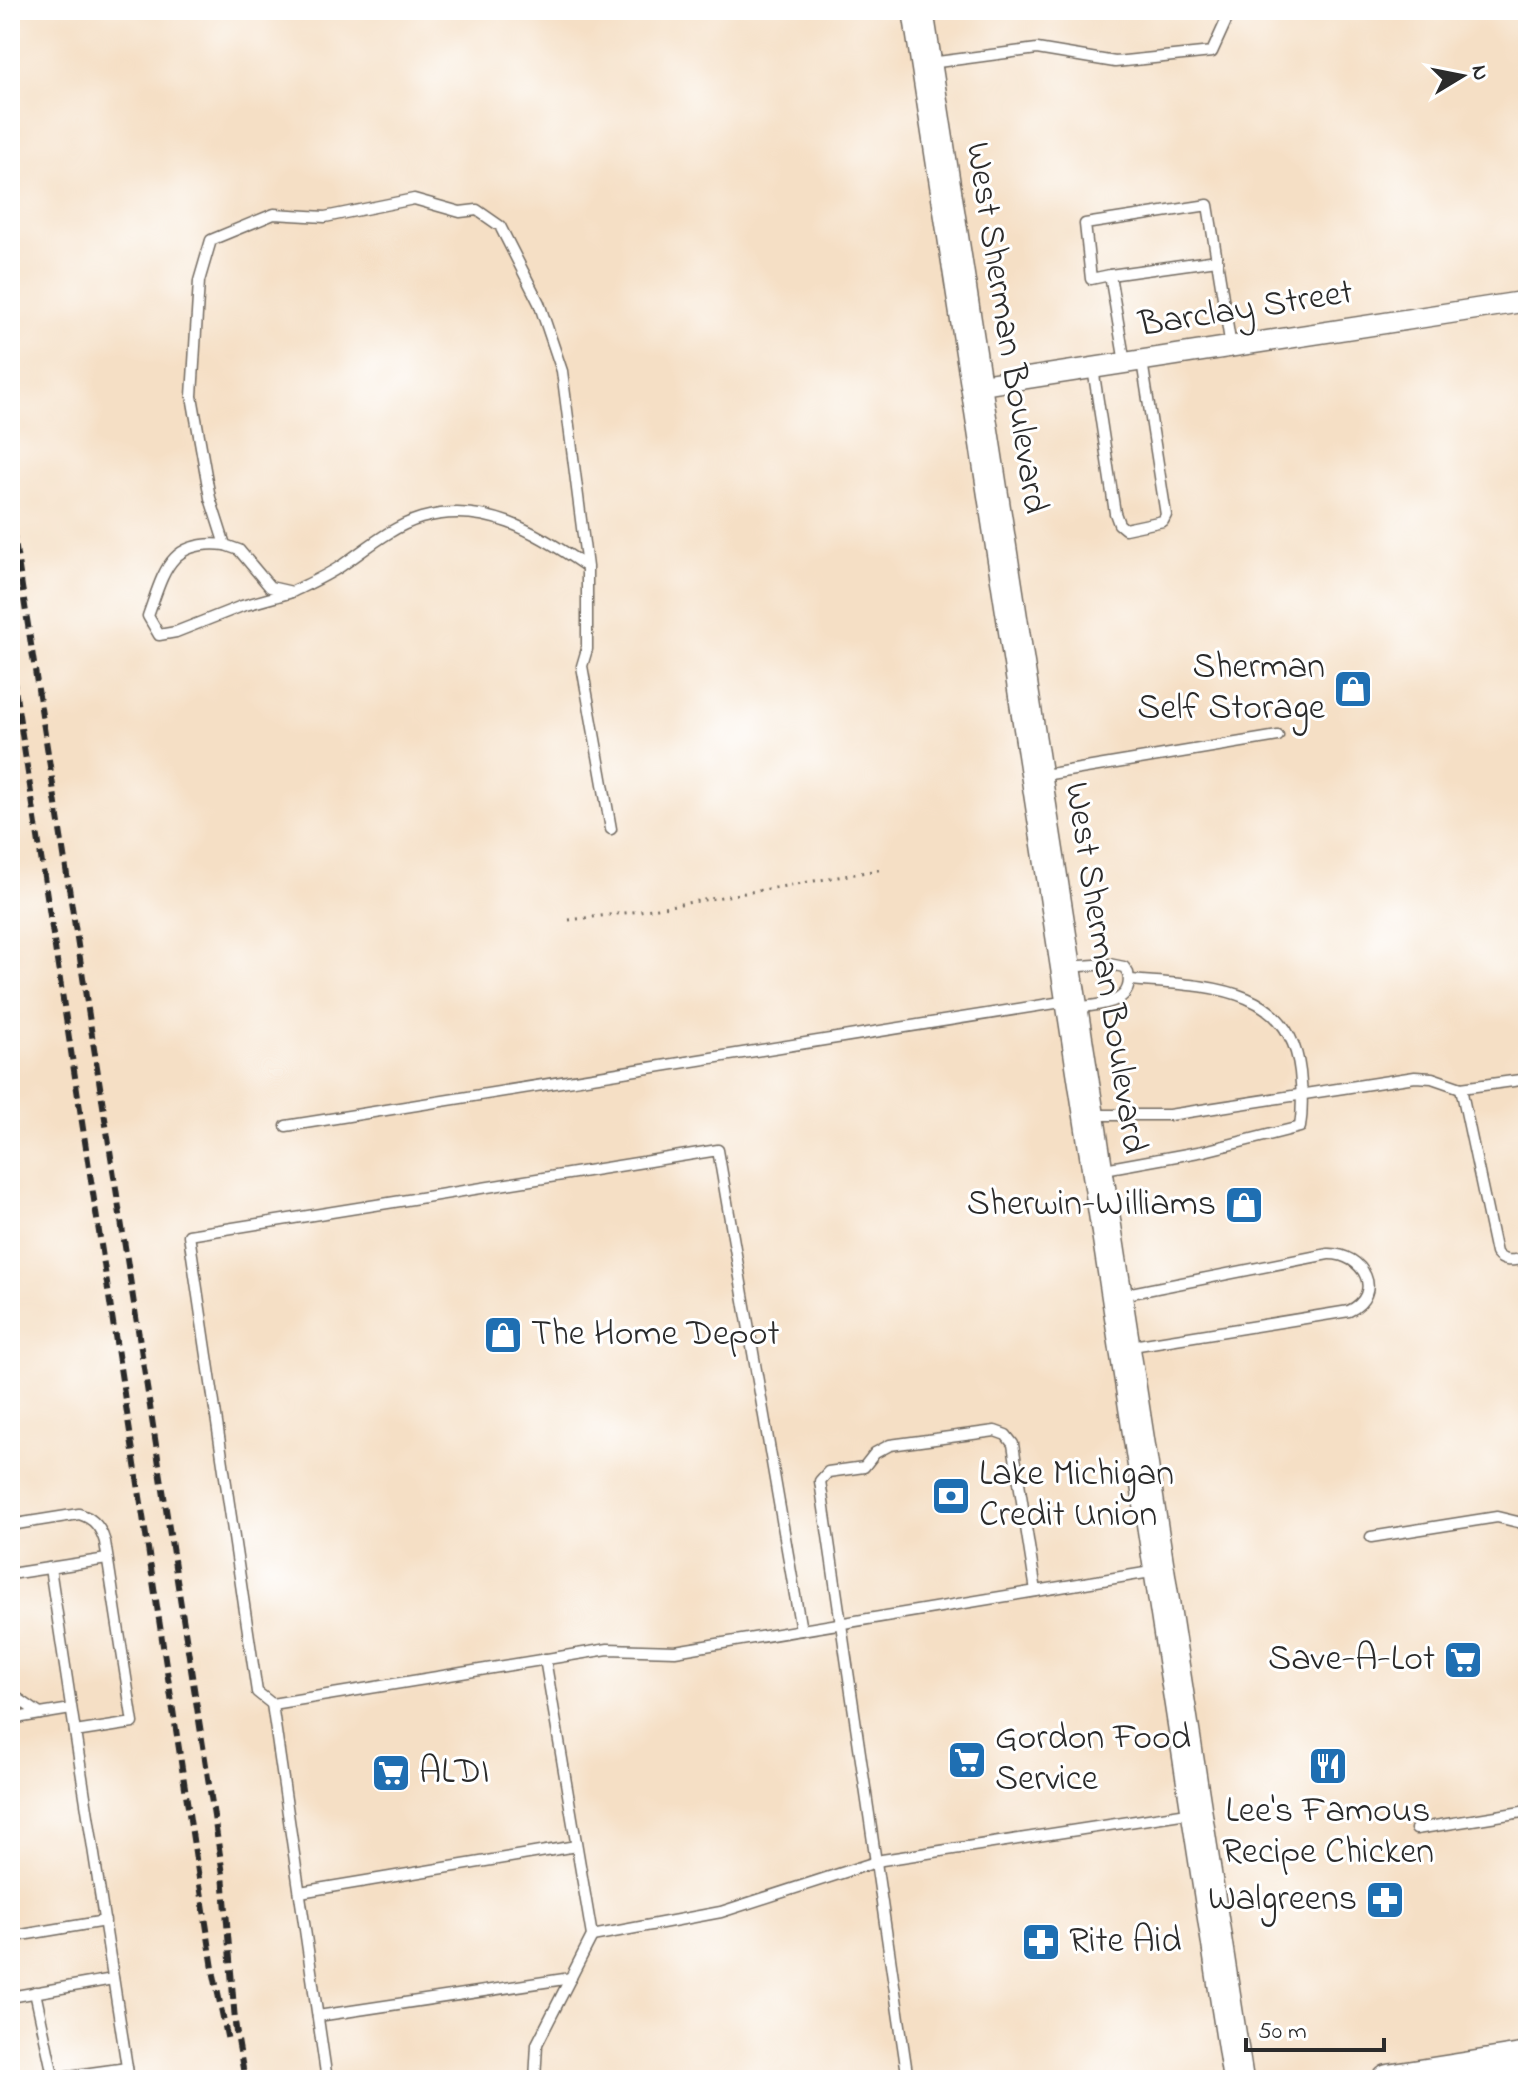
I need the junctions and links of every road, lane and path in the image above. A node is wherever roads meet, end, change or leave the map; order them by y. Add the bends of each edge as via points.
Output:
1 (918, 10) edge
2 (1231, 10) edge
3 (926, 64) junction
4 (1217, 260) junction
5 (1110, 275) junction
6 (1528, 301) edge
7 (1231, 347) junction
8 (1134, 362) junction
9 (1093, 368) junction
10 (975, 386) junction
11 (225, 545) junction
12 (587, 567) junction
13 (292, 592) junction
14 (1278, 736) dead end
15 (1036, 776) junction
16 (611, 829) dead end
17 (884, 869) dead end
18 (569, 920) dead end
19 (1065, 967) junction
20 (1130, 980) junction
21 (1071, 1005) junction
22 (1528, 1079) edge
23 (1461, 1088) junction
24 (1302, 1094) junction
25 (1088, 1115) junction
26 (286, 1126) dead end
27 (1097, 1171) junction
28 (1528, 1258) edge
29 (1116, 1296) junction
30 (1124, 1347) junction
31 (10, 1525) edge
32 (1528, 1531) edge
33 (1371, 1537) dead end
34 (107, 1559) junction
35 (50, 1568) junction
36 (1159, 1571) junction
37 (10, 1574) edge
38 (1036, 1591) junction
39 (839, 1624) junction
40 (801, 1630) junction
41 (545, 1659) junction
42 (10, 1693) edge
43 (272, 1704) junction
44 (71, 1709) junction
45 (40, 1714) junction
46 (10, 1719) edge
47 (75, 1732) junction
48 (1528, 1811) edge
49 (1196, 1812) junction
50 (1416, 1829) dead end
51 (576, 1846) junction
52 (874, 1863) junction
53 (300, 1892) junction
54 (105, 1921) junction
55 (592, 1936) junction
56 (10, 1937) edge
57 (571, 1978) junction
58 (113, 1979) junction
59 (35, 1992) junction
60 (10, 1997) edge
61 (318, 2016) junction
62 (1528, 2058) edge
63 (128, 2074) edge
64 (54, 2079) edge
65 (39, 2080) edge
66 (327, 2080) edge
67 (535, 2080) edge
68 (908, 2080) edge
69 (1238, 2080) edge
70 (1388, 2080) edge

1 - 3 main road, West Sherman Boulevard
2 - 3 lane via 1212,52 1115,62 1037,49
3 - 10 main road, West Sherman Boulevard
4 - 5 lane
4 - 5 lane via 1208,205 1085,224 1091,279
4 - 7 lane
5 - 8 lane
6 - 7 street, Barclay Street
7 - 8 street, Barclay Street
8 - 9 street, Barclay Street
8 - 9 lane via 1166,515 1163,521 1125,529 1115,513
9 - 10 street, Barclay Street
10 - 15 main road, West Sherman Boulevard
11 - 12 lane via 210,498 192,396 199,281 211,240 274,214 325,217 414,199 460,212 477,210 500,226 539,303 562,371
11 - 13 lane via 239,550 270,587
11 - 13 lane via 206,543 179,551 163,573 148,616 159,635
12 - 13 lane via 515,523 474,512 421,518
12 - 16 lane via 587,649 582,666
14 - 15 lane
15 - 19 main road, West Sherman Boulevard
17 - 18 path
19 - 20 lane via 1118,965
19 - 21 main road, West Sherman Boulevard
20 - 21 lane via 1122,999
20 - 24 lane via 1210,987 1262,1005 1292,1038
21 - 25 main road, West Sherman Boulevard
21 - 26 lane
22 - 23 lane
23 - 24 lane via 1415,1077
23 - 28 lane via 1496,1253 1506,1261
24 - 25 lane via 1169,1115
24 - 27 lane via 1300,1127
25 - 27 main road, West Sherman Boulevard
27 - 29 main road, West Sherman Boulevard
29 - 30 main road, West Sherman Boulevard
29 - 30 lane via 1328,1254 1360,1265 1368,1285 1359,1306 1349,1311
30 - 36 main road, West Sherman Boulevard
31 - 34 lane via 86,1516 102,1534
32 - 33 lane via 1522,1523 1497,1517
34 - 35 lane
34 - 47 lane via 133,1723
35 - 37 lane
35 - 44 lane
36 - 38 lane
36 - 49 main road, West Sherman Boulevard
38 - 39 lane
38 - 39 lane via 1013,1444 1006,1435 995,1431 890,1445 864,1467 828,1472 820,1481
39 - 40 lane
39 - 52 lane
40 - 41 lane via 675,1651 608,1649
40 - 43 lane via 718,1150 189,1235 257,1692
41 - 43 lane
41 - 51 lane
42 - 45 lane
43 - 53 lane
44 - 45 lane
44 - 47 lane
45 - 46 lane
47 - 54 lane
48 - 50 lane
49 - 52 lane
49 - 69 main road, West Sherman Boulevard
51 - 53 lane
51 - 55 lane
52 - 55 lane via 721,1912
52 - 68 lane
53 - 61 lane
54 - 56 lane
54 - 58 lane
55 - 57 lane
57 - 61 lane
57 - 67 lane via 537,2044
58 - 59 lane
58 - 63 lane
59 - 60 lane
59 - 64 lane
61 - 66 lane
62 - 70 main road
63 - 64 lane
64 - 65 lane

